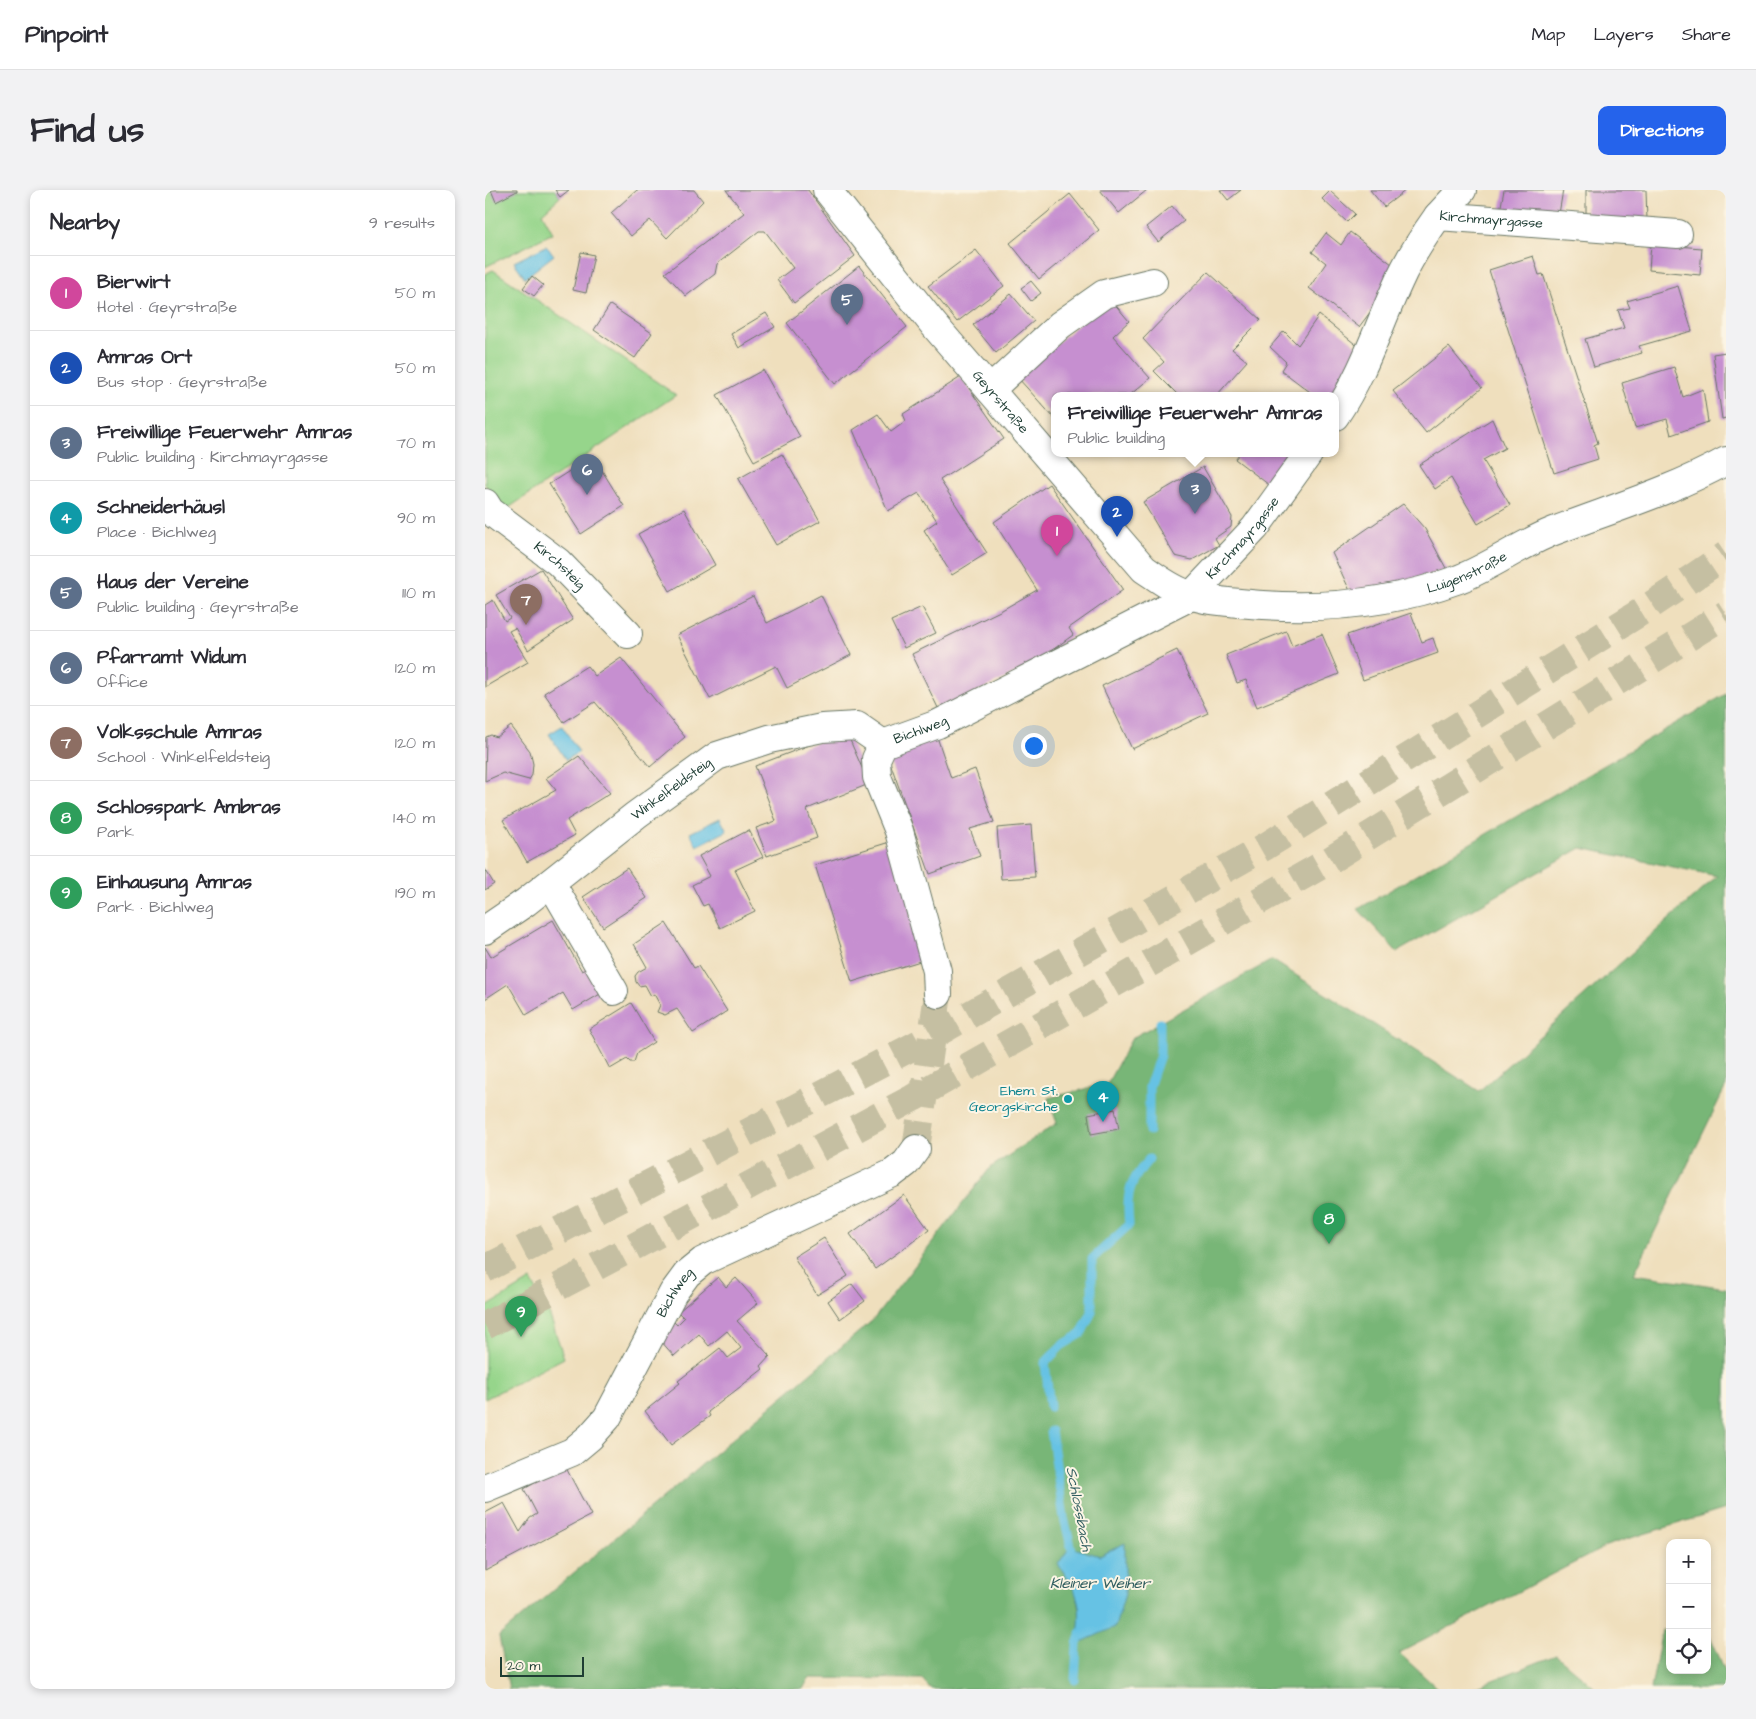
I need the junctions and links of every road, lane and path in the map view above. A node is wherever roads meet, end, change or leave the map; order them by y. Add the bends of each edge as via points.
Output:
1 (827, 190) edge
2 (1462, 190) edge
3 (1438, 216) junction
4 (1679, 234) dead end
5 (1153, 282) dead end
6 (990, 390) junction
7 (1339, 409) edge
8 (1306, 457) edge
9 (1726, 461) edge
10 (485, 503) edge
11 (1191, 596) junction
12 (628, 634) dead end
13 (883, 744) junction
14 (551, 883) junction
15 (485, 930) edge
16 (614, 991) dead end
17 (938, 994) tunnel mouth
18 (916, 1149) tunnel mouth
19 (485, 1488) edge

1 - 6 street, Geyrstraße
2 - 3 street
3 - 4 street, Kirchmayrgasse
3 - 7 street, Kirchmayrgasse via 1414,251 1367,360
5 - 6 street via 1104,294 1060,325
6 - 11 street, Geyrstraße via 1144,569
8 - 11 street, Kirchmayrgasse via 1255,528
9 - 11 street, Luigenstraße via 1689,479 1551,532 1461,578 1402,596 1364,604 1307,606 1247,604
10 - 12 street, Kirchsteig via 558,562
11 - 13 street, Bichlweg via 938,724
13 - 14 street, Winkelfeldsteig via 857,726 783,736 717,756
13 - 17 street, Bichlweg via 875,760 877,777 899,831 937,971
14 - 15 street, Winkelfeldsteig
14 - 16 street
18 - 19 street, Bichlweg via 893,1173 703,1261 673,1292 607,1418 590,1437 572,1452

